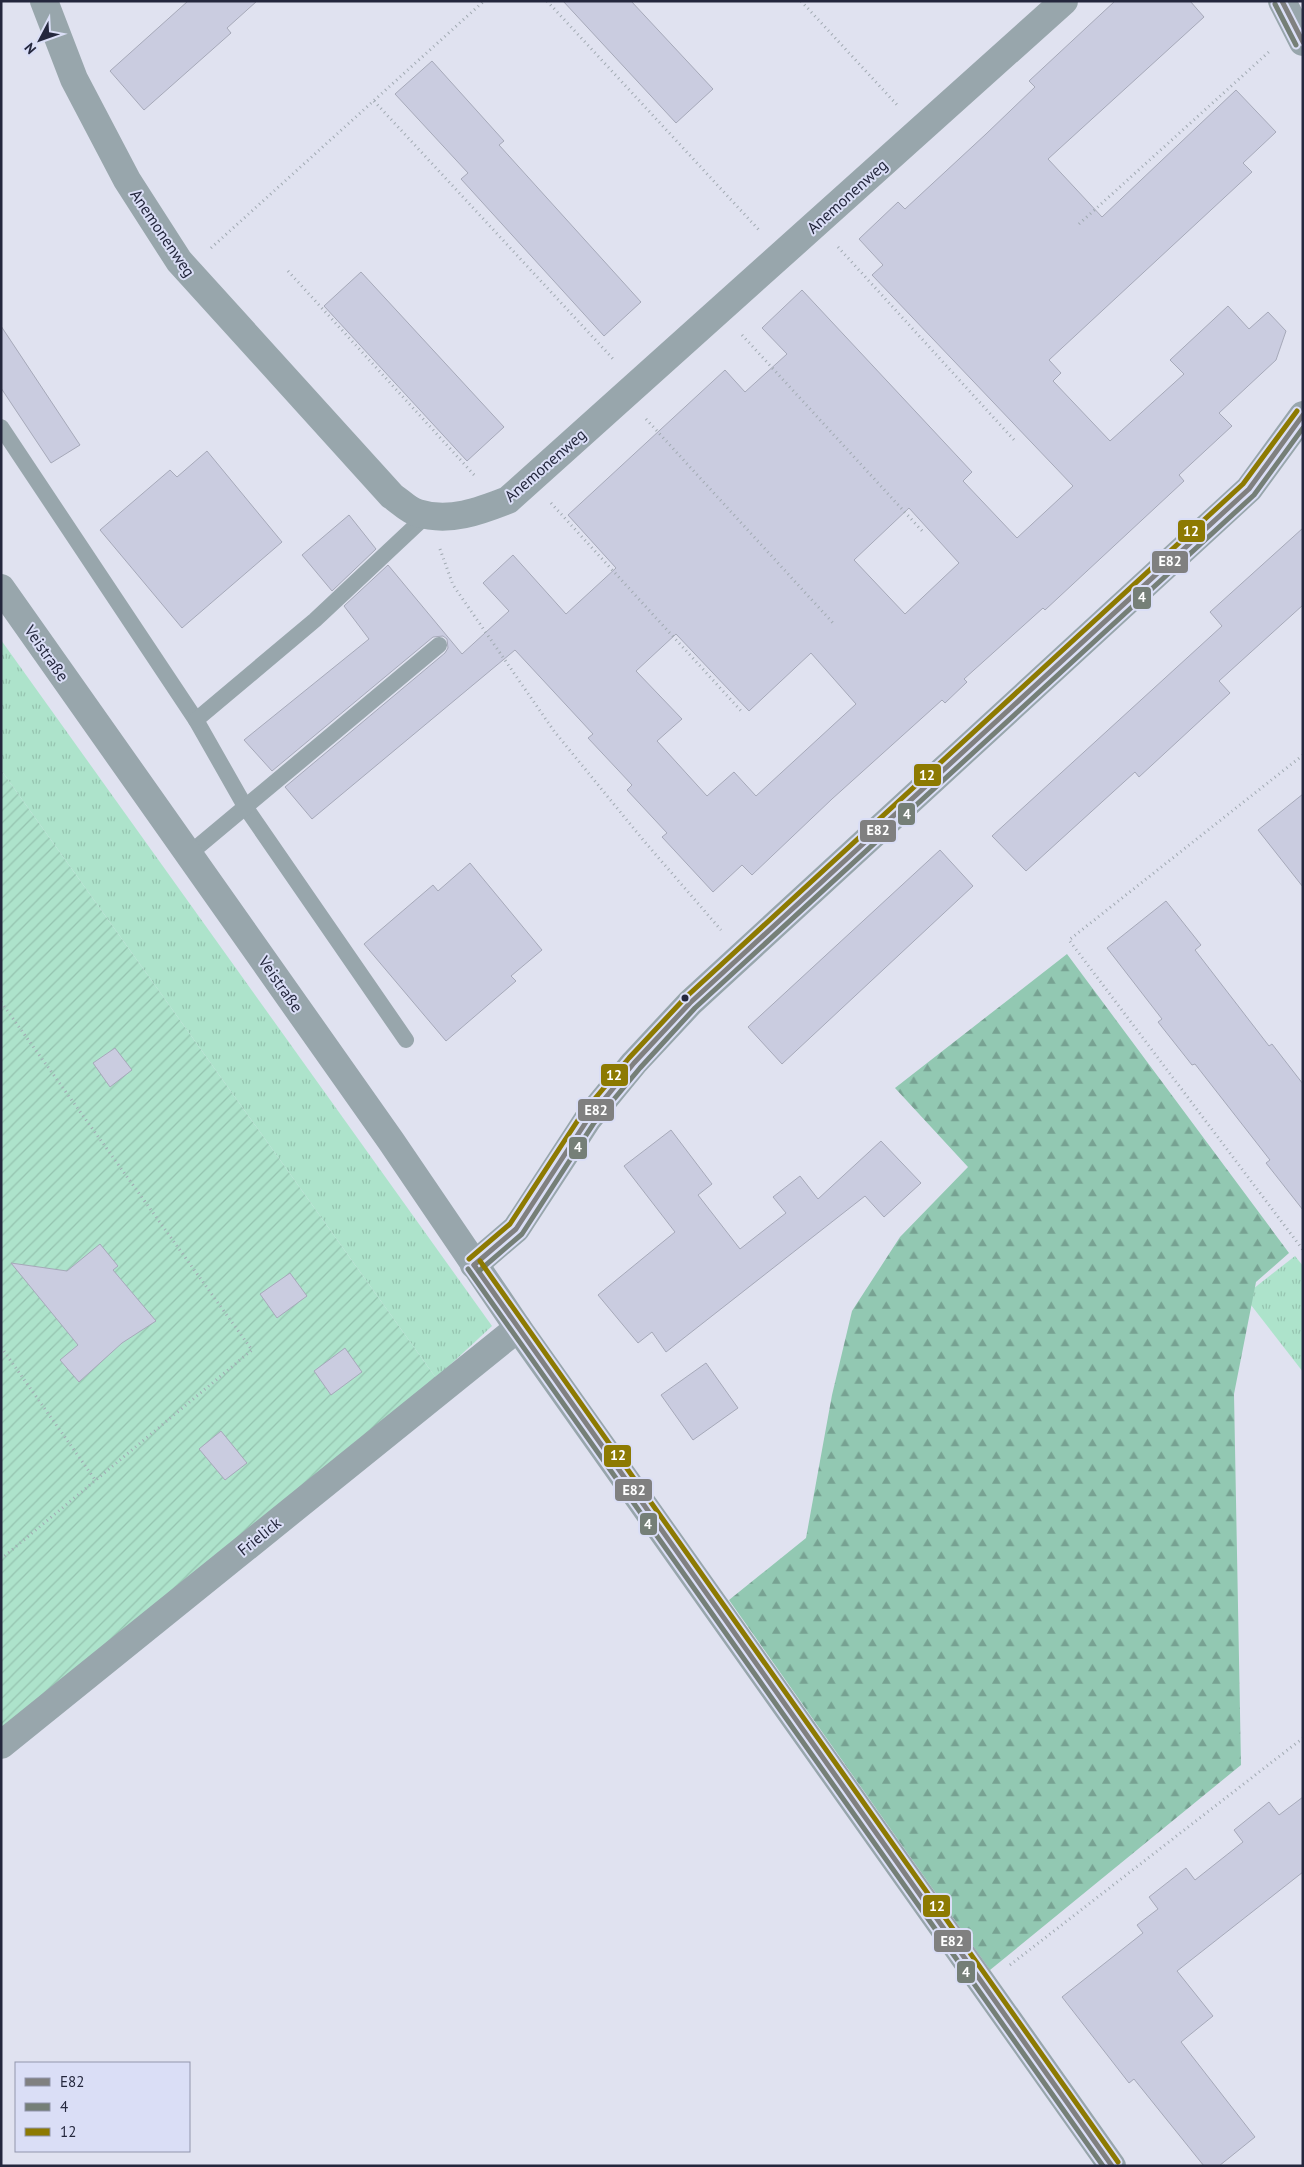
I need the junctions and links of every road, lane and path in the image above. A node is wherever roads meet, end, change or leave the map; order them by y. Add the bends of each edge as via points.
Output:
1 (44, 1) edge
2 (484, 1) edge
3 (547, 1) edge
4 (801, 1) edge
5 (1064, 1) edge
6 (1282, 1) edge
7 (1299, 34) edge
8 (374, 101) junction
9 (920, 130) junction
10 (816, 224) junction
11 (1079, 224) dead end
12 (782, 254) junction
13 (187, 270) junction
14 (288, 271) dead end
15 (720, 310) junction
16 (631, 390) junction
17 (1303, 415) edge
18 (1, 427) edge
19 (1015, 441) dead end
20 (530, 480) junction
21 (500, 503) junction
22 (432, 516) junction
23 (924, 533) dead end
24 (1, 588) edge
25 (833, 623) dead end
26 (439, 645) dead end
27 (742, 713) dead end
28 (196, 720) junction
29 (1303, 755) edge
30 (246, 808) junction
31 (189, 854) junction
32 (744, 954) junction
33 (1, 1002) edge
34 (406, 1040) dead end
35 (1303, 1250) edge
36 (474, 1265) junction
37 (518, 1328) junction
38 (1, 1347) edge
39 (96, 1481) junction
40 (1, 1560) edge
41 (1303, 1738) edge
42 (1, 1745) edge
43 (984, 1985) junction
44 (1112, 2166) edge

1 - 13 street, Anemonenweg via 74,79 123,172
2 - 8 path
3 - 12 path
4 - 9 path
5 - 9 street, Anemonenweg
6 - 7 street
7 - 11 path
8 - 13 path
8 - 16 path
9 - 10 street, Anemonenweg
10 - 12 street, Anemonenweg
10 - 19 path
12 - 15 street, Anemonenweg
13 - 22 street, Anemonenweg via 392,496 416,513
14 - 21 path
15 - 16 street, Anemonenweg
15 - 23 path
16 - 20 street, Anemonenweg
16 - 25 path
17 - 32 street via 1249,490
18 - 28 lane
20 - 21 street, Anemonenweg
20 - 27 path
21 - 22 street, Anemonenweg via 481,511 446,518
22 - 28 lane
22 - 32 path via 440,554 453,585 554,731 644,842
24 - 31 street, Veistraße
26 - 30 lane
28 - 30 lane
29 - 35 path via 1068,940
30 - 31 lane
30 - 34 lane
31 - 36 street, Veistraße
32 - 36 street via 690,1003 634,1063 588,1119 516,1229
33 - 39 path via 252,1350
36 - 37 street, Veistraße
37 - 42 street, Frielick
37 - 43 street, Veistraße
38 - 39 path
39 - 40 path
41 - 43 path
43 - 44 street, Veistraße

